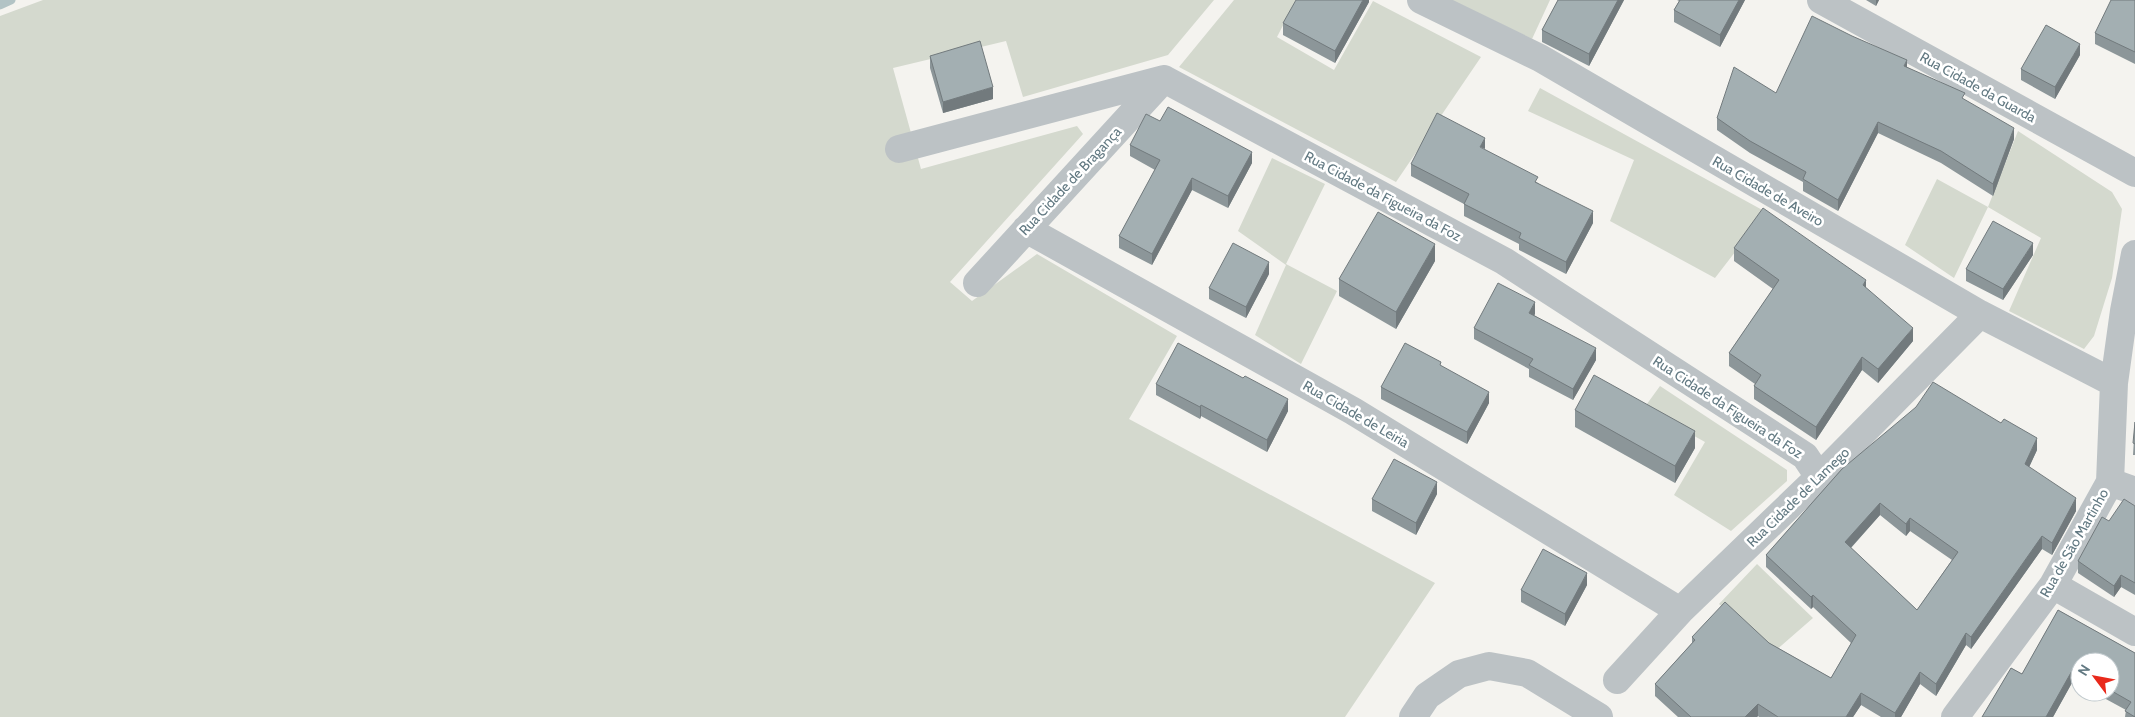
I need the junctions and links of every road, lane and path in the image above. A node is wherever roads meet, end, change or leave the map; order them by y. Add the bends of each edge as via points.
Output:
1 (1421, 0) edge
2 (1820, 0) edge
3 (1164, 79) junction
4 (899, 149) dead end
5 (2135, 173) edge
6 (1026, 229) junction
7 (2134, 269) edge
8 (977, 283) dead end
9 (1980, 314) junction
10 (2114, 384) junction
11 (1819, 477) junction
12 (2110, 482) junction
13 (2135, 491) edge
14 (2054, 585) junction
15 (1680, 611) junction
16 (2135, 632) edge
17 (1617, 680) dead end
18 (1414, 717) edge
19 (1598, 717) edge
20 (1955, 717) edge

1 - 9 street, Rua Cidade de Aveiro via 1540,58
2 - 5 street, Rua Cidade da Guarda
3 - 4 street
3 - 6 street, Rua Cidade de Bragança
3 - 11 street, Rua Cidade da Figueira da Foz via 1504,261 1805,456
6 - 8 street, Rua Cidade de Bragança
6 - 15 street, Rua Cidade de Leiria via 1353,411
7 - 10 street, Rua de São Martinho via 2124,311
9 - 10 street, Rua Cidade de Aveiro
9 - 11 street, Rua Cidade de Lamego
10 - 12 street, Rua de São Martinho
11 - 15 street, Rua Cidade de Lamego
12 - 13 street
12 - 14 street, Rua de São Martinho
14 - 16 street
14 - 20 street, Rua de São Martinho
15 - 17 street, Rua Cidade de Lamego
18 - 19 street via 1435,690 1459,674 1489,666 1527,673

